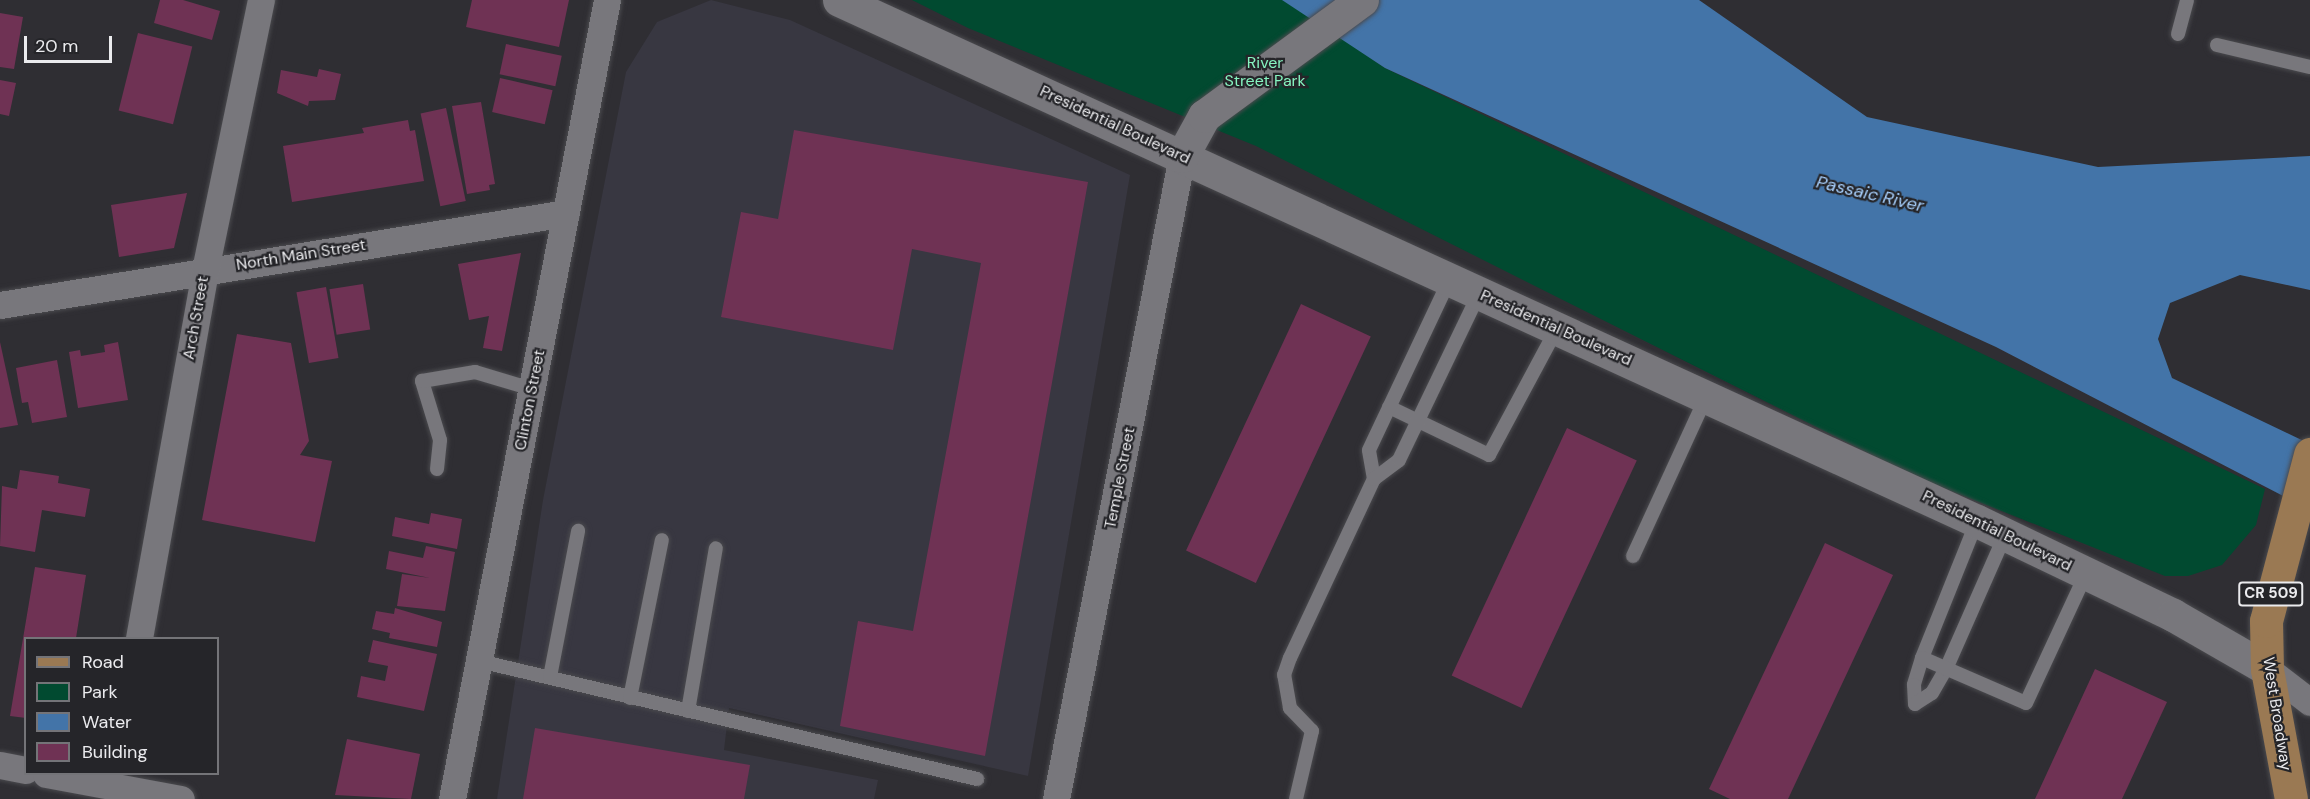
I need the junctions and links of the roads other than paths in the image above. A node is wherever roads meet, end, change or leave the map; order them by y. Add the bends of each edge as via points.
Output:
1 (261, 0) edge
2 (607, 0) edge
3 (839, 0) edge
4 (1362, 0) edge
5 (2187, 0) edge
6 (2178, 34) dead end
7 (2217, 45) dead end
8 (2310, 67) edge
9 (1182, 156) junction
10 (566, 213) junction
11 (205, 270) junction
12 (1450, 279) junction
13 (1479, 294) junction
14 (0, 305) edge
15 (1557, 328) junction
16 (532, 389) junction
17 (1707, 396) junction
18 (1389, 407) junction
19 (1420, 421) junction
20 (2310, 454) edge
21 (437, 469) dead end
22 (1374, 479) junction
23 (1991, 528) junction
24 (578, 531) dead end
25 (662, 540) dead end
26 (716, 548) dead end
27 (1633, 556) dead end
28 (2086, 574) junction
29 (140, 637) edge
30 (1922, 658) junction
31 (479, 661) junction
32 (1946, 669) junction
33 (2267, 669) junction
34 (550, 677) junction
35 (630, 698) junction
36 (2310, 702) edge
37 (688, 711) junction
38 (0, 765) edge
39 (24, 770) edge
40 (52, 775) edge
41 (977, 779) dead end
42 (113, 786) edge
43 (181, 799) edge
44 (452, 799) edge
45 (1056, 799) edge
46 (1296, 799) edge
47 (2291, 799) edge

1 - 11 street, Arch Street
2 - 10 street, Clinton Street
3 - 9 street, Presidential Boulevard
4 - 9 street via 1204,116
5 - 6 lane
7 - 8 lane
9 - 12 street, Presidential Boulevard
9 - 45 street, Temple Street
10 - 11 street, North Main Street
10 - 16 street, Clinton Street
11 - 14 street, North Main Street
11 - 29 street, Arch Street
12 - 13 street, Presidential Boulevard
12 - 18 lane
13 - 15 street, Presidential Boulevard
13 - 19 lane
15 - 17 street, Presidential Boulevard
15 - 19 lane via 1489,455
16 - 21 lane via 476,372 422,381 440,440
16 - 31 street, Clinton Street
17 - 23 street, Presidential Boulevard
17 - 27 lane
18 - 19 lane
18 - 22 lane via 1369,450
19 - 22 lane via 1399,460
20 - 33 main road, West Broadway / CR 509 via 2266,621
22 - 46 lane via 1284,675 1290,708 1312,731
23 - 28 street, Presidential Boulevard
23 - 30 lane
23 - 32 lane
24 - 34 lane
25 - 35 lane
26 - 37 lane
28 - 32 lane via 2026,703
28 - 33 street, Presidential Boulevard via 2173,615
30 - 32 lane
30 - 32 lane via 1914,685 1916,704 1932,693
31 - 34 lane
31 - 44 street, Clinton Street
33 - 36 street
33 - 47 main road, West Broadway
34 - 35 lane
35 - 37 lane
37 - 41 lane
38 - 39 street
40 - 42 street
42 - 43 street

